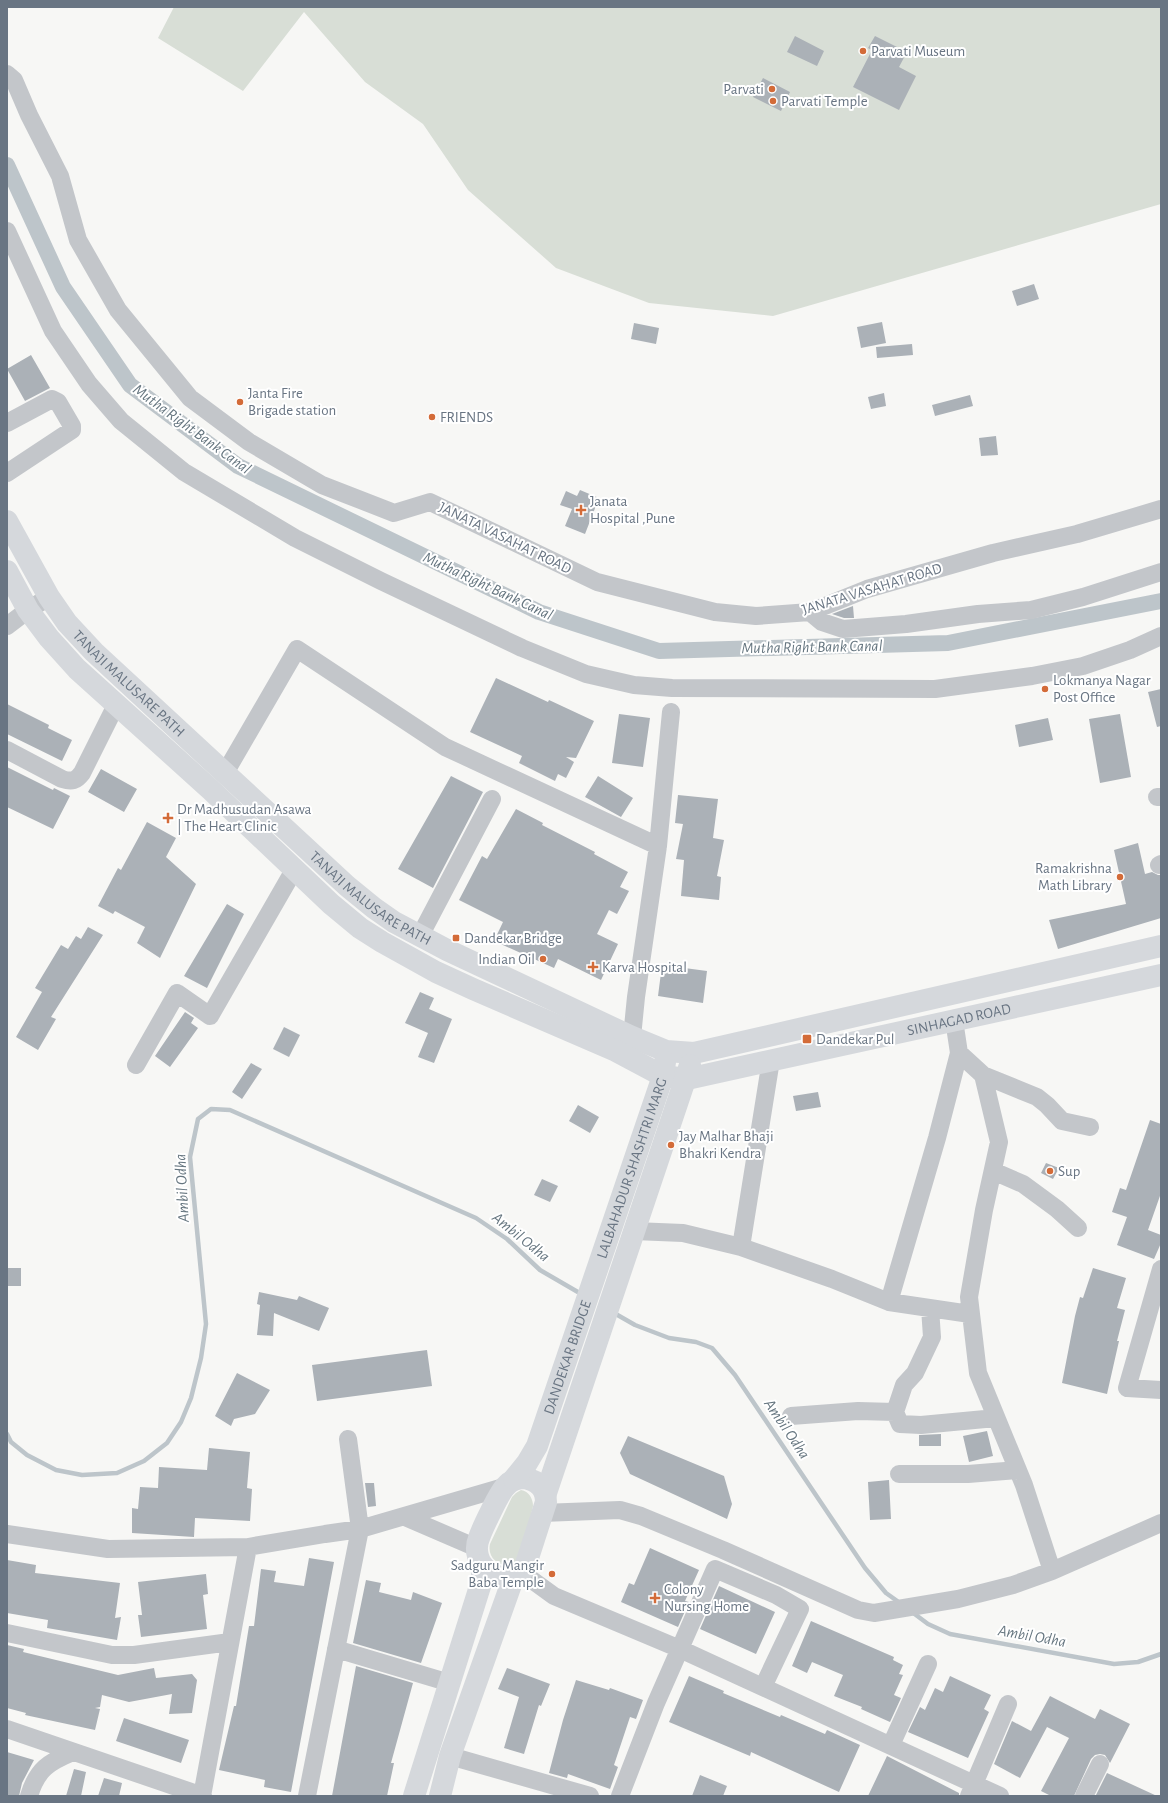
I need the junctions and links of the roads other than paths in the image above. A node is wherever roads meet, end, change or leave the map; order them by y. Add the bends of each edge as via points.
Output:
1 (7, 74) edge
2 (7, 231) edge
3 (7, 423) edge
4 (7, 473) edge
5 (1161, 509) edge
6 (7, 521) edge
7 (7, 571) edge
8 (1161, 572) edge
9 (49, 597) junction
10 (28, 610) junction
11 (810, 612) junction
12 (7, 626) edge
13 (1161, 636) edge
14 (116, 705) junction
15 (671, 712) dead end
16 (7, 750) edge
17 (224, 773) junction
18 (492, 799) dead end
19 (658, 846) junction
20 (294, 870) junction
21 (420, 936) junction
22 (1161, 946) edge
23 (483, 967) junction
24 (1161, 975) edge
25 (473, 989) junction
26 (973, 989) junction
27 (980, 1015) junction
28 (954, 1020) junction
29 (632, 1037) junction
30 (668, 1051) junction
31 (694, 1053) junction
32 (959, 1053) junction
33 (771, 1060) junction
34 (136, 1065) dead end
35 (983, 1074) junction
36 (663, 1076) junction
37 (686, 1079) junction
38 (1090, 1127) dead end
39 (993, 1171) junction
40 (1078, 1228) dead end
41 (634, 1231) junction
42 (741, 1247) junction
43 (1161, 1269) edge
44 (592, 1283) joint
45 (613, 1290) joint
46 (889, 1302) junction
47 (930, 1308) junction
48 (970, 1314) junction
49 (1161, 1390) edge
50 (895, 1412) junction
51 (791, 1416) dead end
52 (996, 1418) junction
53 (348, 1439) dead end
54 (1018, 1470) junction
55 (899, 1474) dead end
56 (509, 1483) junction
57 (544, 1503) junction
58 (405, 1518) junction
59 (1161, 1523) edge
60 (360, 1529) junction
61 (7, 1534) edge
62 (248, 1547) junction
63 (479, 1556) junction
64 (1052, 1571) junction
65 (518, 1574) junction
66 (7, 1633) edge
67 (230, 1642) junction
68 (336, 1649) junction
69 (680, 1649) junction
70 (928, 1664) dead end
71 (450, 1683) junction
72 (763, 1687) junction
73 (1008, 1704) dead end
74 (7, 1729) edge
75 (890, 1745) junction
76 (73, 1752) junction
77 (450, 1756) junction
78 (1100, 1764) dead end
79 (972, 1790) edge
80 (29, 1796) edge
81 (202, 1796) edge
82 (307, 1796) edge
83 (414, 1796) edge
84 (440, 1796) edge
85 (590, 1796) edge
86 (620, 1796) edge
87 (1000, 1796) edge
88 (1084, 1796) edge

1 - 11 street, JANATA VASAHAT ROAD via 14,80 60,176 78,240 118,310 190,398 248,442 322,485 394,513 430,502 597,582 715,612 756,616
2 - 13 street via 53,331 89,384 121,421 184,472 295,538 522,648 586,674 634,685 672,688 935,689 1032,676 1083,666
3 - 4 street via 52,399 58,402 72,426 72,430
5 - 11 street, JANATA VASAHAT ROAD via 868,589
6 - 9 main road, TANAJI MALUSARE PATH
7 - 10 main road, TANAJI MALUSARE PATH
8 - 11 street via 1083,597 1031,610 906,624 843,628 822,622
9 - 10 street
9 - 17 main road, TANAJI MALUSARE PATH via 94,652
10 - 12 street
10 - 14 main road, TANAJI MALUSARE PATH via 63,654
14 - 16 street via 82,773 71,782
14 - 20 main road, TANAJI MALUSARE PATH via 210,789
15 - 19 street
17 - 19 street via 297,649 445,747
17 - 21 main road, TANAJI MALUSARE PATH via 347,886 374,908
18 - 21 street
19 - 29 street
20 - 25 main road, TANAJI MALUSARE PATH via 360,928 436,972
20 - 34 street via 210,1016 177,993
21 - 23 main road, TANAJI MALUSARE PATH
22 - 26 main road, SINHAGAD ROAD
23 - 25 main road
23 - 29 main road, TANAJI MALUSARE PATH
24 - 27 main road, SINHAGAD ROAD
25 - 36 main road, TANAJI MALUSARE PATH via 616,1051
26 - 27 main road
26 - 31 main road, SINHAGAD ROAD
27 - 28 main road, SINHAGAD ROAD
28 - 32 street
28 - 33 main road, SINHAGAD ROAD
29 - 30 main road, TANAJI MALUSARE PATH
30 - 31 main road, SINHAGAD ROAD
30 - 36 main road, LALBAHADUR SHASHTRI MARG
31 - 37 main road, LALBAHADUR SHASHTRI MARG
32 - 35 street
32 - 46 street
33 - 37 main road, SINHAGAD ROAD
33 - 42 street
35 - 38 street via 1037,1097 1062,1121
35 - 39 street via 999,1142
36 - 37 main road, SINHAGAD ROAD
36 - 44 main road, LALBAHADUR SHASHTRI MARG
37 - 41 main road, LALBAHADUR SHASHTRI MARG
39 - 40 street via 1023,1184
39 - 48 street via 969,1297
41 - 42 street via 683,1233
41 - 45 main road, LALBAHADUR SHASHTRI MARG
42 - 46 street
43 - 49 street via 1127,1388
44 - 56 main road, DANDEKAR BRIDGE via 534,1451
45 - 57 main road, DANDEKAR BRIDGE
46 - 47 street
47 - 48 street
47 - 50 street via 932,1337 915,1373 904,1385
48 - 52 street via 978,1373
50 - 51 street via 858,1411
50 - 52 street via 900,1424 921,1425
52 - 54 street
53 - 60 street
54 - 55 street via 968,1474
54 - 64 street
56 - 57 main road via 525,1478 531,1479 543,1488
56 - 58 street
56 - 63 main road via 480,1537
57 - 64 street via 627,1512 723,1550 858,1610 874,1612 958,1599 1013,1585
57 - 65 main road via 526,1564
58 - 60 street
58 - 63 street
59 - 64 street
60 - 62 street
60 - 68 street
61 - 62 street via 108,1549
62 - 67 street
63 - 65 main road via 487,1571 496,1576 505,1578
63 - 71 main road via 482,1580
65 - 69 street via 554,1596
65 - 77 main road
66 - 67 street via 112,1655 134,1655
67 - 81 street
68 - 71 street
68 - 82 street
69 - 72 street
69 - 72 street via 715,1569 776,1595 800,1609
69 - 86 street
70 - 75 street
71 - 83 main road
72 - 75 street
73 - 79 street
74 - 76 street
75 - 79 street
76 - 80 street via 56,1759 39,1772
76 - 81 street
77 - 84 main road
77 - 85 street
78 - 88 street
79 - 87 street

